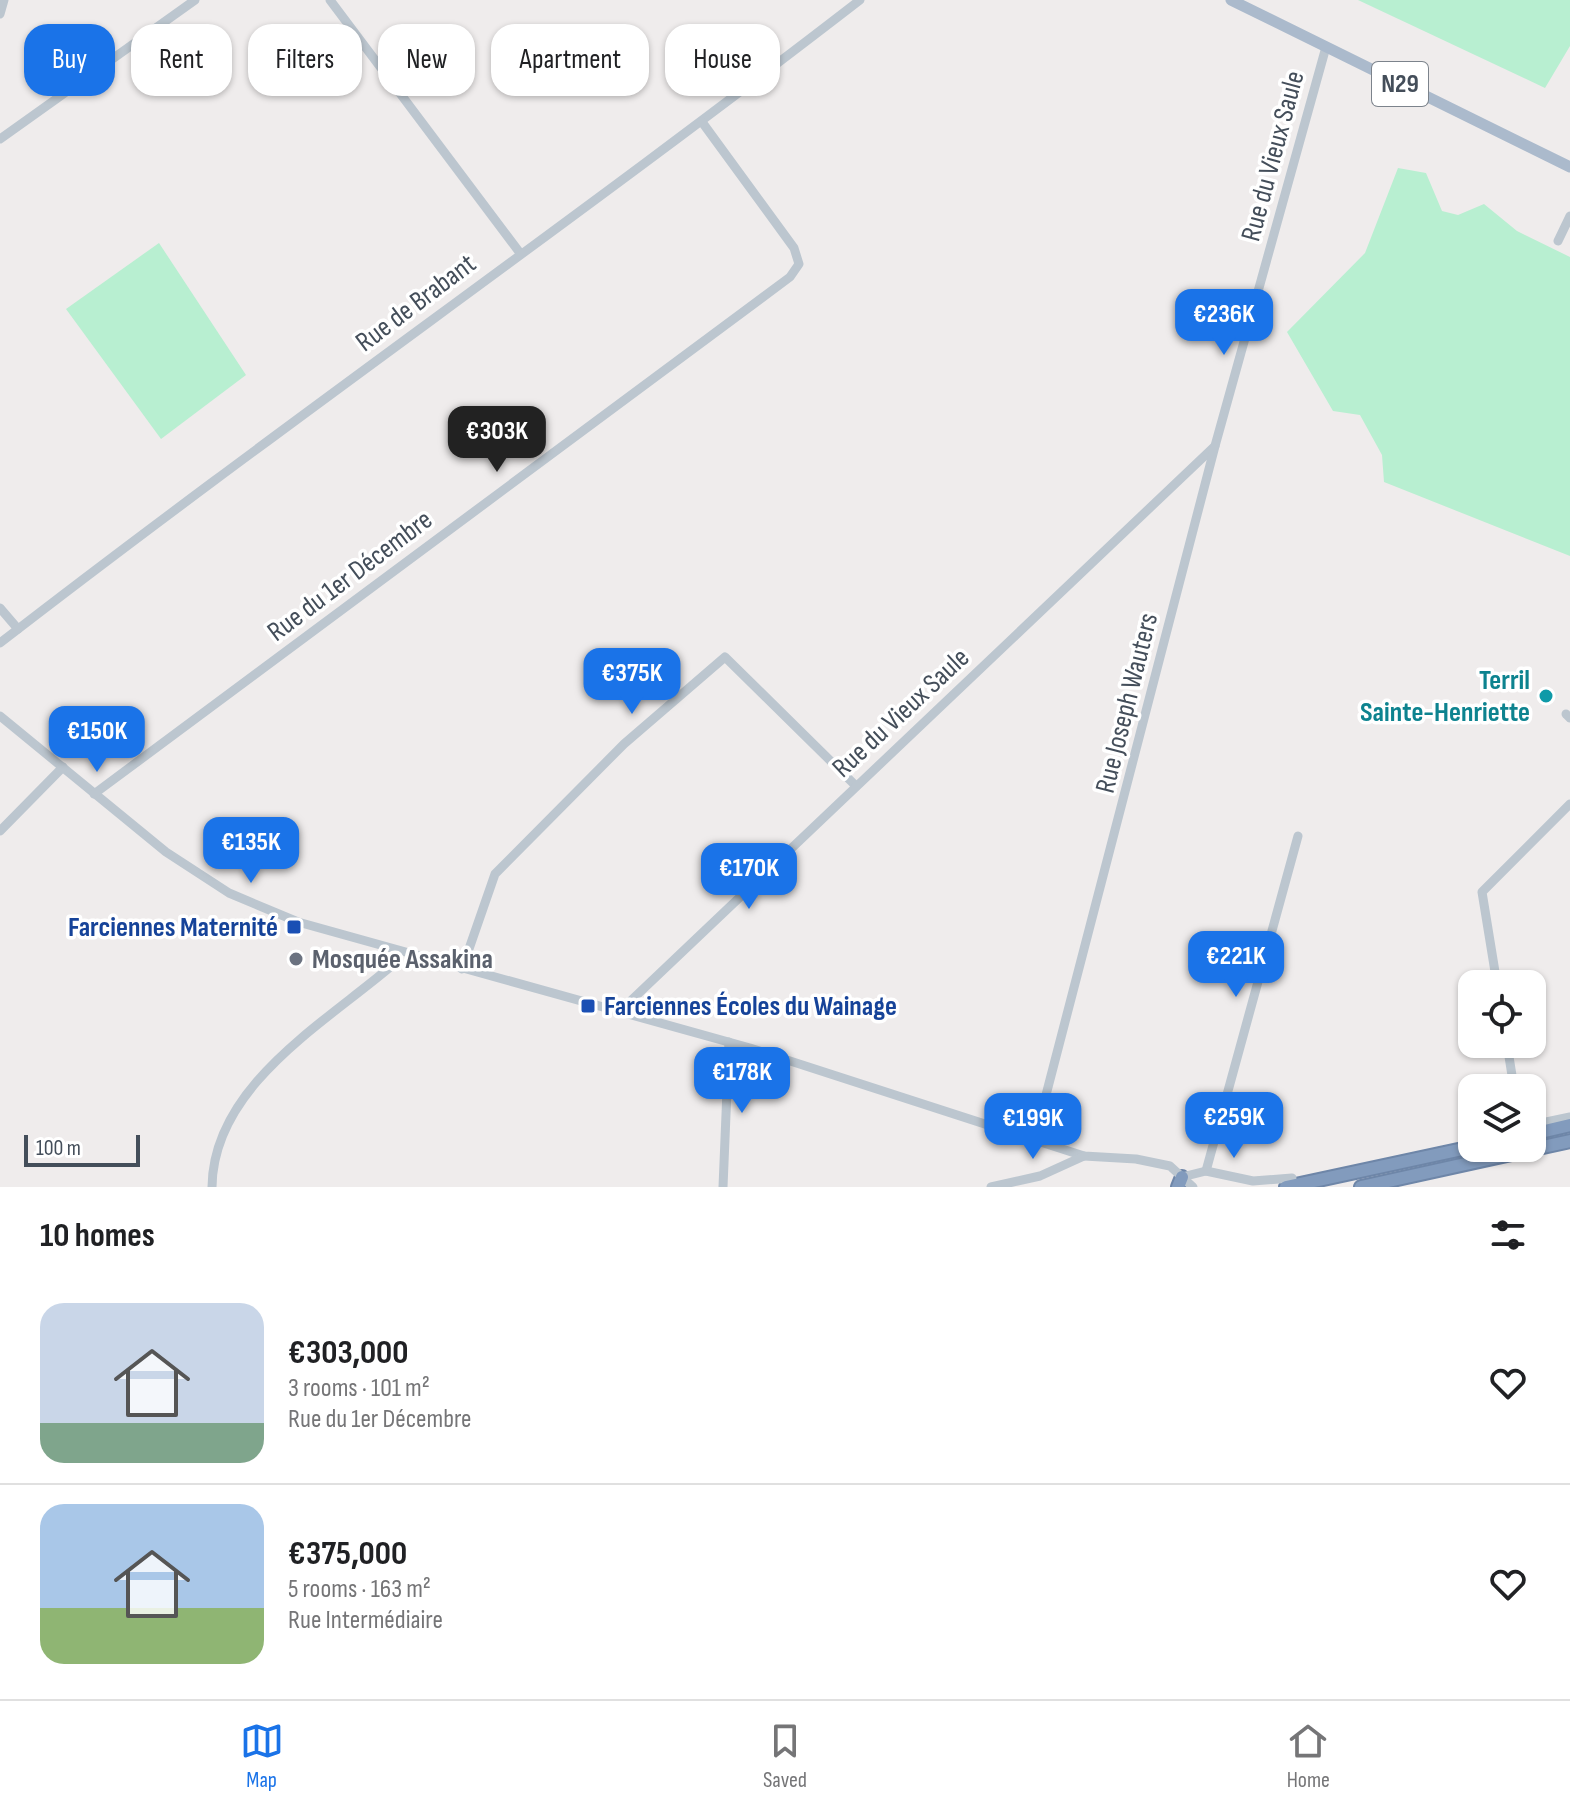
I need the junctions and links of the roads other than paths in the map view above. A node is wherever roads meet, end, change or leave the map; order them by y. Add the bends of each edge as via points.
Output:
1 (4, 0) edge
2 (195, 0) edge
3 (330, 0) edge
4 (860, 0) edge
5 (1231, 0) edge
6 (0, 14) edge
7 (1326, 47) junction
8 (702, 122) junction
9 (0, 139) edge
10 (1570, 167) edge
11 (1570, 216) edge
12 (1558, 241) dead end
13 (520, 253) junction
14 (1263, 276) joint
15 (1215, 446) junction
16 (0, 608) edge
17 (18, 629) junction
18 (0, 643) edge
19 (0, 716) edge
20 (63, 767) junction
21 (856, 786) junction
22 (94, 794) junction
23 (1570, 804) edge
24 (0, 831) edge
25 (1298, 836) dead end
26 (399, 951) junction
27 (462, 969) junction
28 (1495, 970) edge
29 (619, 1012) junction
30 (729, 1042) junction
31 (1570, 1117) edge
32 (1546, 1122) edge
33 (1570, 1125) edge
34 (1546, 1131) edge
35 (1034, 1141) junction
36 (1570, 1141) edge
37 (1458, 1148) edge
38 (1084, 1156) junction
39 (1206, 1171) junction
40 (1180, 1182) edge
41 (1289, 1183) edge
42 (212, 1187) edge
43 (723, 1187) edge
44 (991, 1187) edge
45 (1193, 1187) edge
46 (1361, 1187) edge

1 - 6 street
2 - 9 street
3 - 13 street
4 - 8 street, Rue de Brabant
5 - 7 main road, N29
7 - 10 main road, N29
7 - 14 street, Rue du Vieux Saule
8 - 13 street, Rue de Brabant
8 - 22 street, Rue du 1er Décembre via 794,248 799,264 790,277
11 - 12 street
13 - 17 street, Rue de Brabant
14 - 15 street, Rue Joseph Wauters
15 - 21 street, Rue du Vieux Saule
15 - 35 street, Rue Joseph Wauters
16 - 17 street
17 - 18 street, Rue de Brabant
19 - 20 street
20 - 22 street
20 - 24 street
21 - 27 street via 725,657 624,744 495,874
21 - 29 street, Rue du Vieux Saule
22 - 26 street via 166,852 229,893 298,922
23 - 28 street via 1482,892
25 - 39 street
26 - 27 street
26 - 42 street via 389,968 247,1090 225,1125 212,1166
27 - 29 street
29 - 30 street
30 - 35 street
30 - 43 street
31 - 32 street
33 - 34 highway
35 - 38 street
36 - 46 highway
37 - 41 highway
38 - 40 street via 1170,1166
38 - 44 street via 1040,1176
39 - 40 street
39 - 41 street
40 - 45 street

